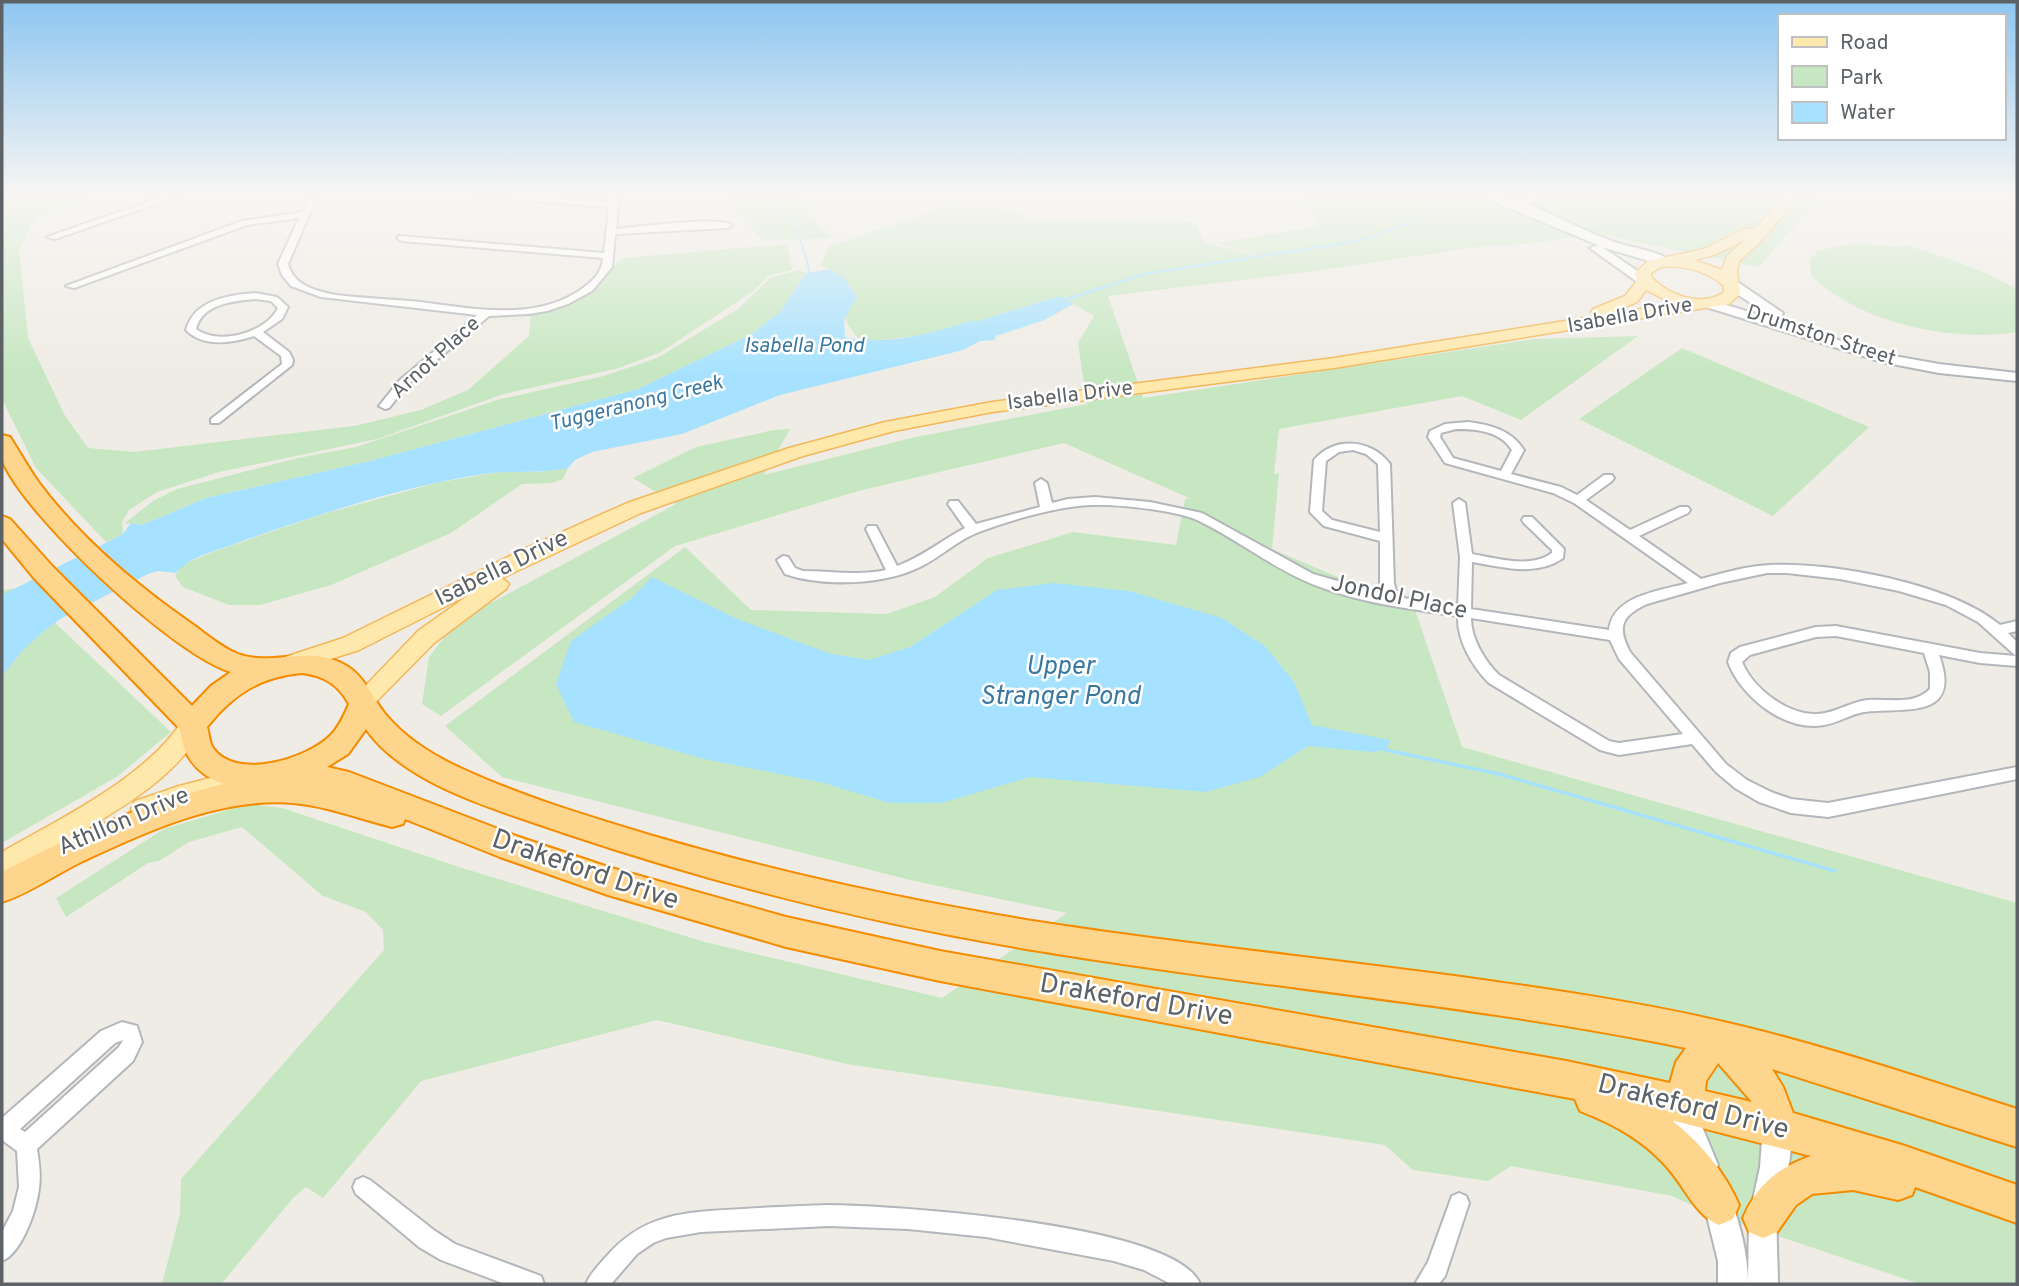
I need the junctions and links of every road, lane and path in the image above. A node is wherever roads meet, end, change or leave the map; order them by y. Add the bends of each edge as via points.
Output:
1 (160, 254) edge
2 (288, 254) edge
3 (585, 254) edge
4 (1604, 254) edge
5 (1640, 254) edge
6 (1701, 254) edge
7 (1737, 254) edge
8 (608, 256) joint
9 (1667, 262) junction
10 (1645, 281) junction
11 (1731, 284) junction
12 (71, 286) dead end
13 (301, 288) junction
14 (277, 300) junction
15 (1708, 303) junction
16 (488, 311) junction
17 (256, 332) junction
18 (1428, 347) junction
19 (2017, 370) edge
20 (2017, 377) edge
21 (385, 405) dead end
22 (215, 421) dead end
23 (2, 442) edge
24 (1504, 476) junction
25 (719, 478) junction
26 (1608, 478) dead end
27 (1041, 483) dead end
28 (1578, 500) junction
29 (954, 503) dead end
30 (1459, 503) dead end
31 (1047, 508) junction
32 (1684, 510) dead end
33 (1528, 520) dead end
34 (2, 524) edge
35 (872, 529) dead end
36 (972, 529) junction
37 (1631, 535) junction
38 (1386, 538) junction
39 (1466, 557) junction
40 (783, 560) dead end
41 (43, 572) joint
42 (894, 572) junction
43 (1701, 585) junction
44 (1392, 601) junction
45 (1466, 613) junction
46 (2017, 626) edge
47 (1998, 630) junction
48 (1615, 636) junction
49 (1930, 649) junction
50 (2017, 651) edge
51 (2017, 661) edge
52 (278, 667) junction
53 (363, 703) junction
54 (193, 727) junction
55 (1695, 738) junction
56 (2017, 773) edge
57 (258, 776) junction
58 (511, 848) junction
59 (2, 865) edge
60 (2, 880) edge
61 (2, 887) edge
62 (1714, 1037) junction
63 (1454, 1059) junction
64 (1684, 1104) junction
65 (1777, 1127) junction
66 (3, 1128) edge
67 (2017, 1128) edge
68 (26, 1145) junction
69 (363, 1187) dead end
70 (1459, 1203) dead end
71 (2017, 1204) edge
72 (1719, 1205) junction
73 (1763, 1218) junction
74 (2017, 1223) edge
75 (2, 1250) edge
76 (533, 1284) edge
77 (597, 1284) edge
78 (1189, 1284) edge
79 (1426, 1284) edge
80 (1733, 1284) edge
81 (1763, 1284) edge

1 - 12 street
2 - 13 street via 286,276
3 - 8 street
4 - 10 street
5 - 9 street
6 - 9 main road, Isabella Drive
7 - 11 main road, Isabella Drive via 1728,272
8 - 16 street via 602,276 576,297 528,312
9 - 10 main road, Isabella Drive via 1646,267
9 - 11 main road via 1705,268
10 - 15 main road via 1668,296
10 - 18 main road, Isabella Drive via 1631,299 1602,311
11 - 15 main road via 1730,297
11 - 19 street, Drumston Street via 1785,317 1867,348 1924,361
13 - 14 street
13 - 16 street via 330,296
14 - 17 street via 283,309 280,316
14 - 17 street via 255,296 224,302 198,315 190,326 197,336 212,339
15 - 18 main road, Isabella Drive
15 - 20 street, Drumston Street via 1896,361
16 - 21 street, Arnot Place via 403,383
17 - 22 street via 285,354 287,365
18 - 25 main road, Isabella Drive via 1025,401 925,419
23 - 52 highway via 33,490 88,550 164,617 233,663
24 - 24 street via 1518,450 1511,439 1472,425 1436,431 1434,437 1450,460
24 - 28 street
25 - 52 main road, Isabella Drive via 621,513 351,644
25 - 53 main road, Isabella Drive via 566,548 496,586 426,637
26 - 28 street
27 - 31 street
28 - 37 street
29 - 36 street
30 - 39 street
31 - 36 street, Jondol Place
31 - 44 street, Jondol Place via 1095,501 1198,516 1308,577
32 - 37 street
33 - 39 street via 1558,549 1550,563 1534,566
34 - 41 highway
35 - 42 street
36 - 42 street, Jondol Place via 916,564
37 - 43 street
38 - 38 street via 1320,518 1316,512 1320,460 1325,454 1352,447 1381,458
38 - 44 street
39 - 45 street
40 - 42 street, Jondol Place via 790,571 802,575 863,578
41 - 54 highway
43 - 47 street via 1767,569 1820,572 1941,597
43 - 48 street via 1630,606 1617,619
44 - 45 street, Jondol Place
45 - 48 street, Jondol Place
45 - 55 street via 1464,629 1487,674 1596,742 1619,749
46 - 47 street
47 - 50 street
48 - 55 street via 1624,655
49 - 49 street via 1938,684 1934,694 1923,701 1858,707 1810,721 1772,708 1735,662 1745,651 1815,632 1859,634
49 - 51 street
52 - 53 highway via 311,664 339,671 351,680
52 - 54 highway via 227,687
53 - 57 highway via 345,738 330,752 296,769
53 - 62 highway, Drakeford Drive via 375,725 407,753 505,799 603,834 806,891 1042,937 1409,984
54 - 57 highway via 201,756 211,765
54 - 59 main road, Athllon Drive via 169,755 119,794
55 - 56 street via 1741,784 1765,797 1816,810
57 - 58 highway, Drakeford Drive via 338,780
57 - 60 main road, Athllon Drive via 179,796 117,820
58 - 61 highway via 482,845 322,797 257,791 156,818
58 - 63 highway, Drakeford Drive via 713,914 862,950
62 - 64 highway via 1689,1075
62 - 65 highway via 1762,1084 1776,1113
62 - 67 highway, Drakeford Drive via 1818,1064
63 - 64 highway, Drakeford Drive
63 - 72 highway via 1509,1079 1626,1110 1676,1147
64 - 65 highway, Drakeford Drive
64 - 72 street
65 - 71 highway, Drakeford Drive
65 - 73 street
66 - 68 street
66 - 68 street via 108,1037 130,1032 133,1042 126,1054
68 - 75 street via 30,1191 18,1225
69 - 76 street via 449,1252
70 - 79 street via 1437,1268
72 - 80 street via 1733,1261
73 - 74 highway via 1782,1192 1813,1173 1851,1170 1922,1188
73 - 81 street
77 - 78 street via 616,1259 640,1239 680,1223 872,1214 1001,1227 1088,1244 1149,1261

